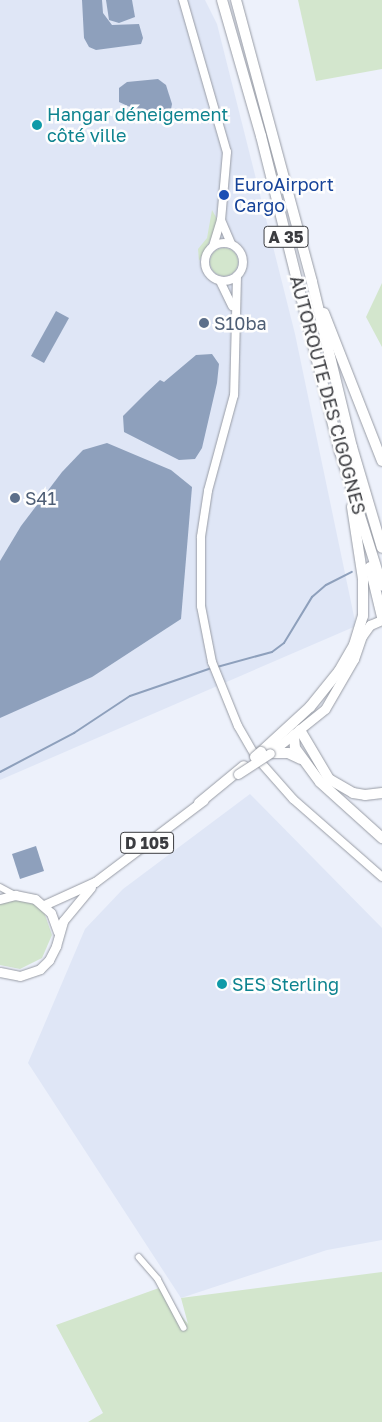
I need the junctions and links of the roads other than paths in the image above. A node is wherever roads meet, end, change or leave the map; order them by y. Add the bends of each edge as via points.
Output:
1 (183, 0) edge
2 (222, 0) edge
3 (236, 0) edge
4 (221, 220) junction
5 (231, 244) junction
6 (213, 246) junction
7 (237, 276) junction
8 (220, 281) junction
9 (312, 282) junction
10 (234, 312) junction
11 (382, 461) edge
12 (347, 474) junction
13 (382, 548) edge
14 (382, 586) edge
15 (381, 619) edge
16 (297, 732) junction
17 (266, 752) junction
18 (301, 759) junction
19 (382, 792) edge
20 (199, 803) junction
21 (382, 838) edge
22 (382, 878) edge
23 (95, 882) junction
24 (0, 887) edge
25 (15, 895) junction
26 (0, 899) edge
27 (44, 904) junction
28 (58, 932) junction
29 (0, 972) edge
30 (139, 1257) dead end
31 (184, 1328) dead end

1 - 4 main road via 226,152
2 - 12 highway, AUTOROUTE DES CIGOGNES / A 35 via 261,136
3 - 9 highway, AUTOROUTE DES CIGOGNES / A 35
4 - 5 main road
4 - 6 main road
5 - 6 main road
5 - 7 main road via 242,256
6 - 8 main road via 206,254 204,265 210,276
7 - 8 main road
7 - 10 main road
8 - 10 main road
9 - 11 highway
9 - 13 highway, AUTOROUTE DES CIGOGNES / A 35 via 352,447
10 - 22 main road via 237,350 234,394 208,491 200,536 201,606 212,662 238,726 256,757 292,800
12 - 14 highway, AUTOROUTE DES CIGOGNES / A 35
12 - 15 highway
12 - 17 highway via 363,579 363,616 354,645 339,671 310,707
15 - 16 main road, D 105 via 362,636 354,659 325,709
16 - 17 main road, D 105
16 - 18 highway via 295,748
16 - 19 highway via 329,779 353,793
17 - 18 highway via 288,753
17 - 20 main road, D 105, bridge
17 - 20 highway, bridge
18 - 21 highway via 345,807
20 - 23 main road, D 105
23 - 27 main road, D 105
23 - 28 main road, D 105 via 63,921
24 - 25 street
25 - 26 main road
25 - 27 main road via 25,895
27 - 28 main road via 56,922
28 - 29 main road via 49,960 40,969 20,976
30 - 31 street via 158,1279

